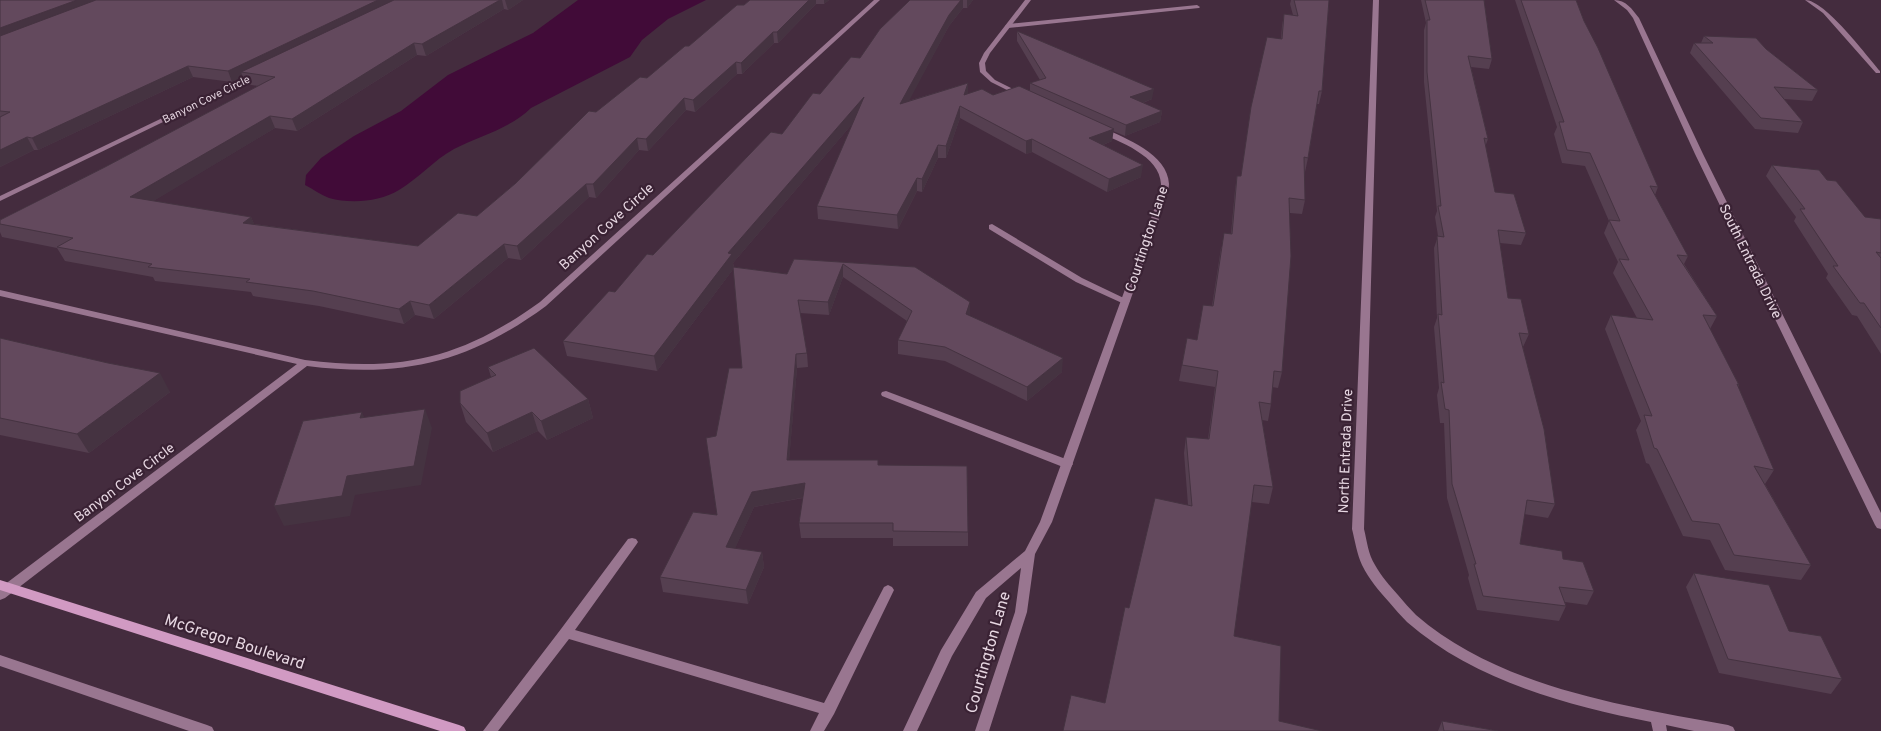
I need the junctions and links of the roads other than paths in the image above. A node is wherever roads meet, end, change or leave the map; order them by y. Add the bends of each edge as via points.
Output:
1 (877, 0) edge
2 (1028, 0) edge
3 (1376, 0) edge
4 (1617, 0) edge
5 (1808, 0) edge
6 (1197, 7) dead end
7 (1008, 26) junction
8 (1878, 72) dead end
9 (259, 74) edge
10 (1026, 97) edge
11 (1094, 127) edge
12 (0, 199) edge
13 (992, 227) dead end
14 (0, 293) edge
15 (1125, 301) junction
16 (305, 364) junction
17 (886, 394) dead end
18 (1067, 464) junction
19 (1881, 525) edge
20 (632, 542) dead end
21 (1029, 554) junction
22 (3, 589) edge
23 (888, 590) dead end
24 (566, 633) junction
25 (0, 660) edge
26 (829, 710) junction
27 (1658, 724) edge
28 (206, 731) edge
29 (459, 731) edge
30 (490, 731) edge
31 (817, 731) edge
32 (910, 731) edge
33 (982, 731) edge
34 (1728, 731) edge

1 - 16 street, Banyon Cove Circle via 522,322 491,340 455,354 415,363 372,369 336,369
2 - 7 street
3 - 27 street, North Entrada Drive via 1358,529 1367,562 1392,599 1428,633 1475,660 1530,684
4 - 19 street, South Entrada Drive via 1636,18
5 - 8 street via 1825,12
6 - 7 street
7 - 10 street via 987,53 982,63 983,72 993,81
9 - 12 street, Banyon Cove Circle
11 - 15 street, Courtington Lane via 1150,156 1162,168 1166,182
13 - 15 street via 1079,280
14 - 16 street, Banyon Cove Circle
15 - 18 street, Courtington Lane
16 - 22 street, Banyon Cove Circle
17 - 18 street
18 - 21 street, Courtington Lane via 1046,522
20 - 24 street
21 - 32 street, Courtington Lane via 981,595 946,654
21 - 33 street, Courtington Lane via 1021,612
22 - 29 main road, McGregor Boulevard
23 - 26 street
24 - 26 street
24 - 30 street
25 - 28 street
26 - 31 street
27 - 34 street

